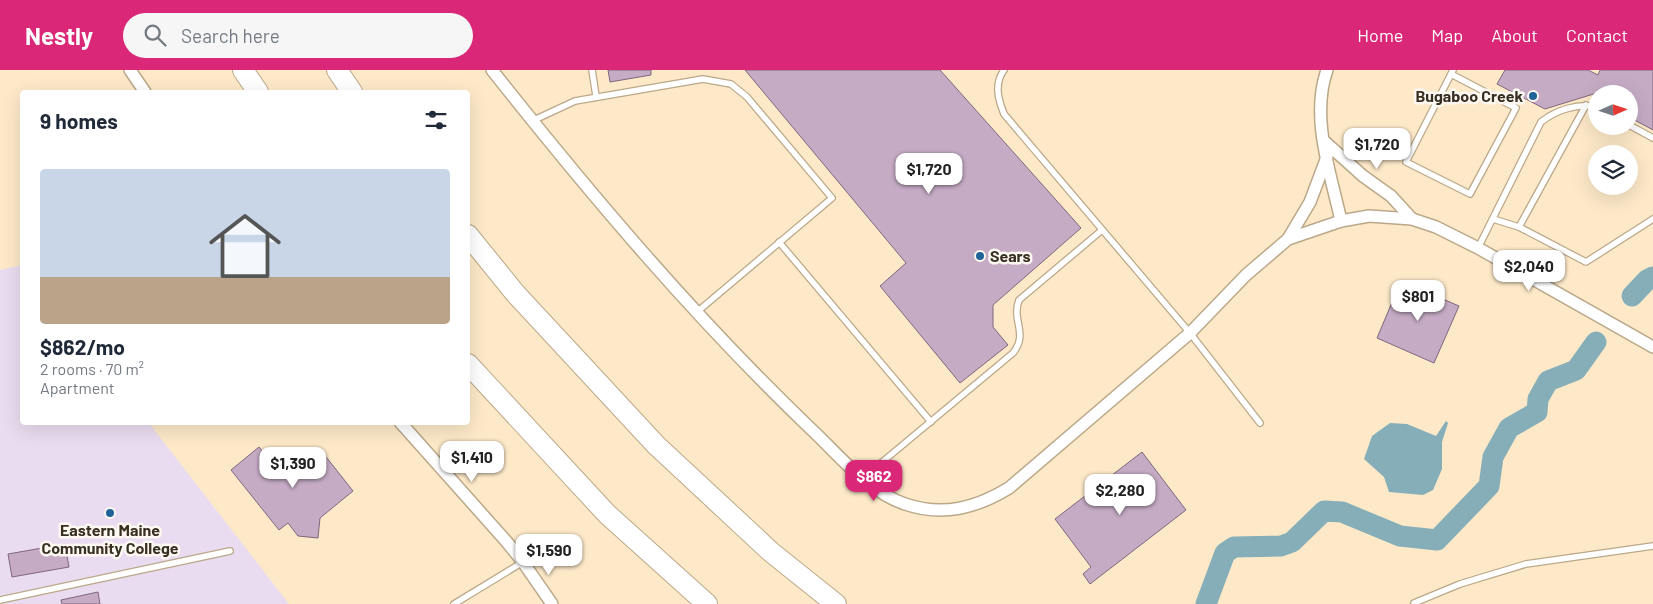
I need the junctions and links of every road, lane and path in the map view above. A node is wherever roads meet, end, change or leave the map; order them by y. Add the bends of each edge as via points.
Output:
1 (130, 70) edge
2 (243, 70) edge
3 (337, 70) edge
4 (492, 70) edge
5 (592, 70) edge
6 (1004, 70) edge
7 (1327, 70) edge
8 (1452, 72) edge
9 (144, 90) edge
10 (257, 90) edge
11 (351, 90) edge
12 (596, 96) junction
13 (1586, 105) joint
14 (532, 121) junction
15 (1638, 129) edge
16 (1653, 138) edge
17 (1324, 141) junction
18 (1327, 157) junction
19 (1412, 219) junction
20 (1492, 219) junction
21 (1653, 219) edge
22 (1341, 221) junction
23 (1519, 227) junction
24 (1102, 230) junction
25 (470, 237) edge
26 (1288, 239) junction
27 (780, 242) junction
28 (1478, 248) junction
29 (697, 312) junction
30 (1190, 333) junction
31 (1653, 347) edge
32 (470, 366) edge
33 (931, 422) junction
34 (1260, 424) dead end
35 (403, 425) edge
36 (863, 478) junction
37 (607, 514) junction
38 (1653, 546) edge
39 (230, 551) dead end
40 (523, 562) junction
41 (0, 600) edge
42 (1414, 603) dead end
43 (454, 604) edge
44 (552, 604) edge
45 (691, 604) edge
46 (707, 604) edge
47 (836, 604) edge

1 - 9 street
2 - 10 highway
3 - 11 highway
4 - 14 street
5 - 12 lane
6 - 24 lane via 997,91 1004,114
7 - 17 street via 1320,115
8 - 8 lane via 1406,162 1470,194 1516,108
12 - 14 lane via 575,101
12 - 27 lane via 704,79 731,84 740,90 832,198
13 - 20 lane via 1549,115 1542,122
13 - 23 lane
14 - 29 street
15 - 16 lane
17 - 18 street
17 - 19 street via 1391,196
18 - 22 street
18 - 26 street via 1310,202
19 - 22 street via 1369,216
19 - 28 street
20 - 23 lane
20 - 28 lane
21 - 23 lane via 1586,262
22 - 26 street
24 - 30 lane
24 - 33 lane via 1019,300 1016,315 1021,336 1013,353
25 - 47 highway via 515,293 656,445 771,552
26 - 30 street via 1246,275
27 - 29 lane
27 - 33 lane
28 - 31 street
29 - 36 street via 764,384
30 - 34 lane
30 - 36 street via 1009,488 981,503 962,508 926,509 887,496
32 - 37 highway
33 - 36 lane
35 - 40 street
37 - 45 highway
37 - 46 highway
38 - 42 lane via 1526,564 1460,584
39 - 41 lane
40 - 43 lane
40 - 44 street

